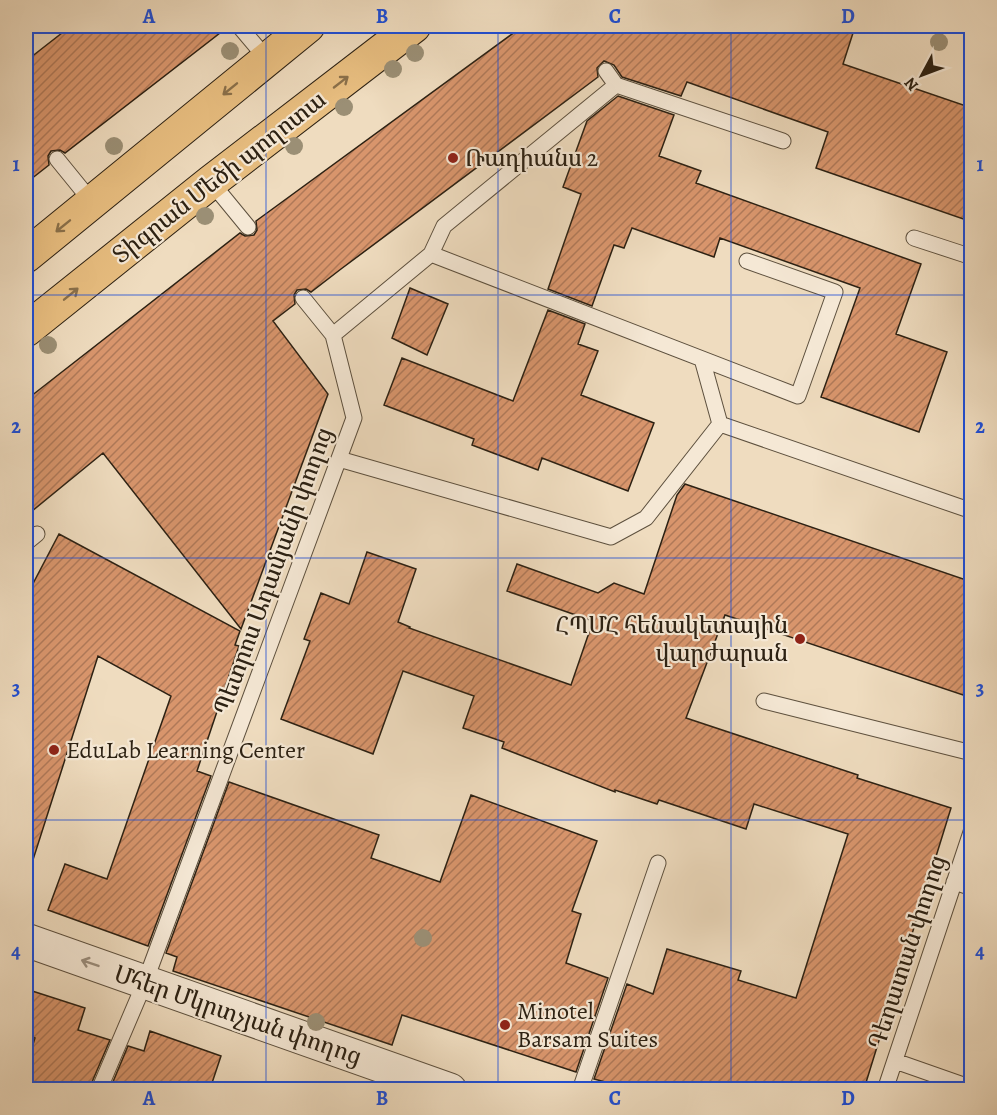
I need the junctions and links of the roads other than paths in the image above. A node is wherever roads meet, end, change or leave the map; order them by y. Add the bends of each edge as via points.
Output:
1 (238, 26) edge
2 (308, 26) edge
3 (414, 26) edge
4 (267, 59) junction
5 (606, 71) dead end
6 (616, 85) junction
7 (783, 141) dead end
8 (57, 159) dead end
9 (211, 182) junction
10 (92, 202) junction
11 (248, 227) dead end
12 (914, 238) dead end
13 (431, 254) junction
14 (26, 256) edge
15 (972, 257) edge
16 (747, 261) dead end
17 (303, 298) dead end
18 (26, 330) edge
19 (333, 335) junction
20 (702, 359) junction
21 (720, 424) junction
22 (339, 459) junction
23 (972, 511) edge
24 (764, 701) dead end
25 (972, 753) edge
26 (972, 829) edge
27 (658, 863) dead end
28 (954, 882) junction
29 (972, 888) edge
30 (26, 940) edge
31 (145, 982) junction
32 (895, 1061) junction
33 (440, 1088) edge
34 (972, 1088) edge
35 (99, 1089) edge
36 (580, 1089) edge
37 (885, 1089) edge

1 - 4 lane
2 - 4 main road
9 -> 3 main road, Տիգրան Մեծի պողոտա
4 -> 10 main road
5 - 6 lane
6 - 7 lane
6 - 13 lane via 444,226
8 - 10 lane
9 - 11 lane
18 -> 9 main road, Տիգրան Մեծի պողոտա
10 -> 14 main road
12 - 15 lane
13 - 19 lane
13 - 20 lane
16 - 20 lane via 835,292 798,396
17 - 19 lane
19 - 22 lane, Պետրոս Ադամյանի փողոց via 354,418
20 - 21 lane
21 - 22 lane via 646,518 611,537
21 - 23 lane
22 - 31 lane, Պետրոս Ադամյանի փողոց
24 - 25 lane
26 - 28 lane, Դեղատան փողոց
27 - 36 lane
28 - 29 lane
28 - 32 lane, Դեղատան փողոց
31 -> 30 street, Մհեր Մկրտչյան փողոց
31 - 33 street, Մհեր Մկրտչյան փողոց
31 - 35 lane, Պետրոս Ադամյանի փողոց
32 - 34 lane
32 - 37 lane, Դեղատան փողոց

